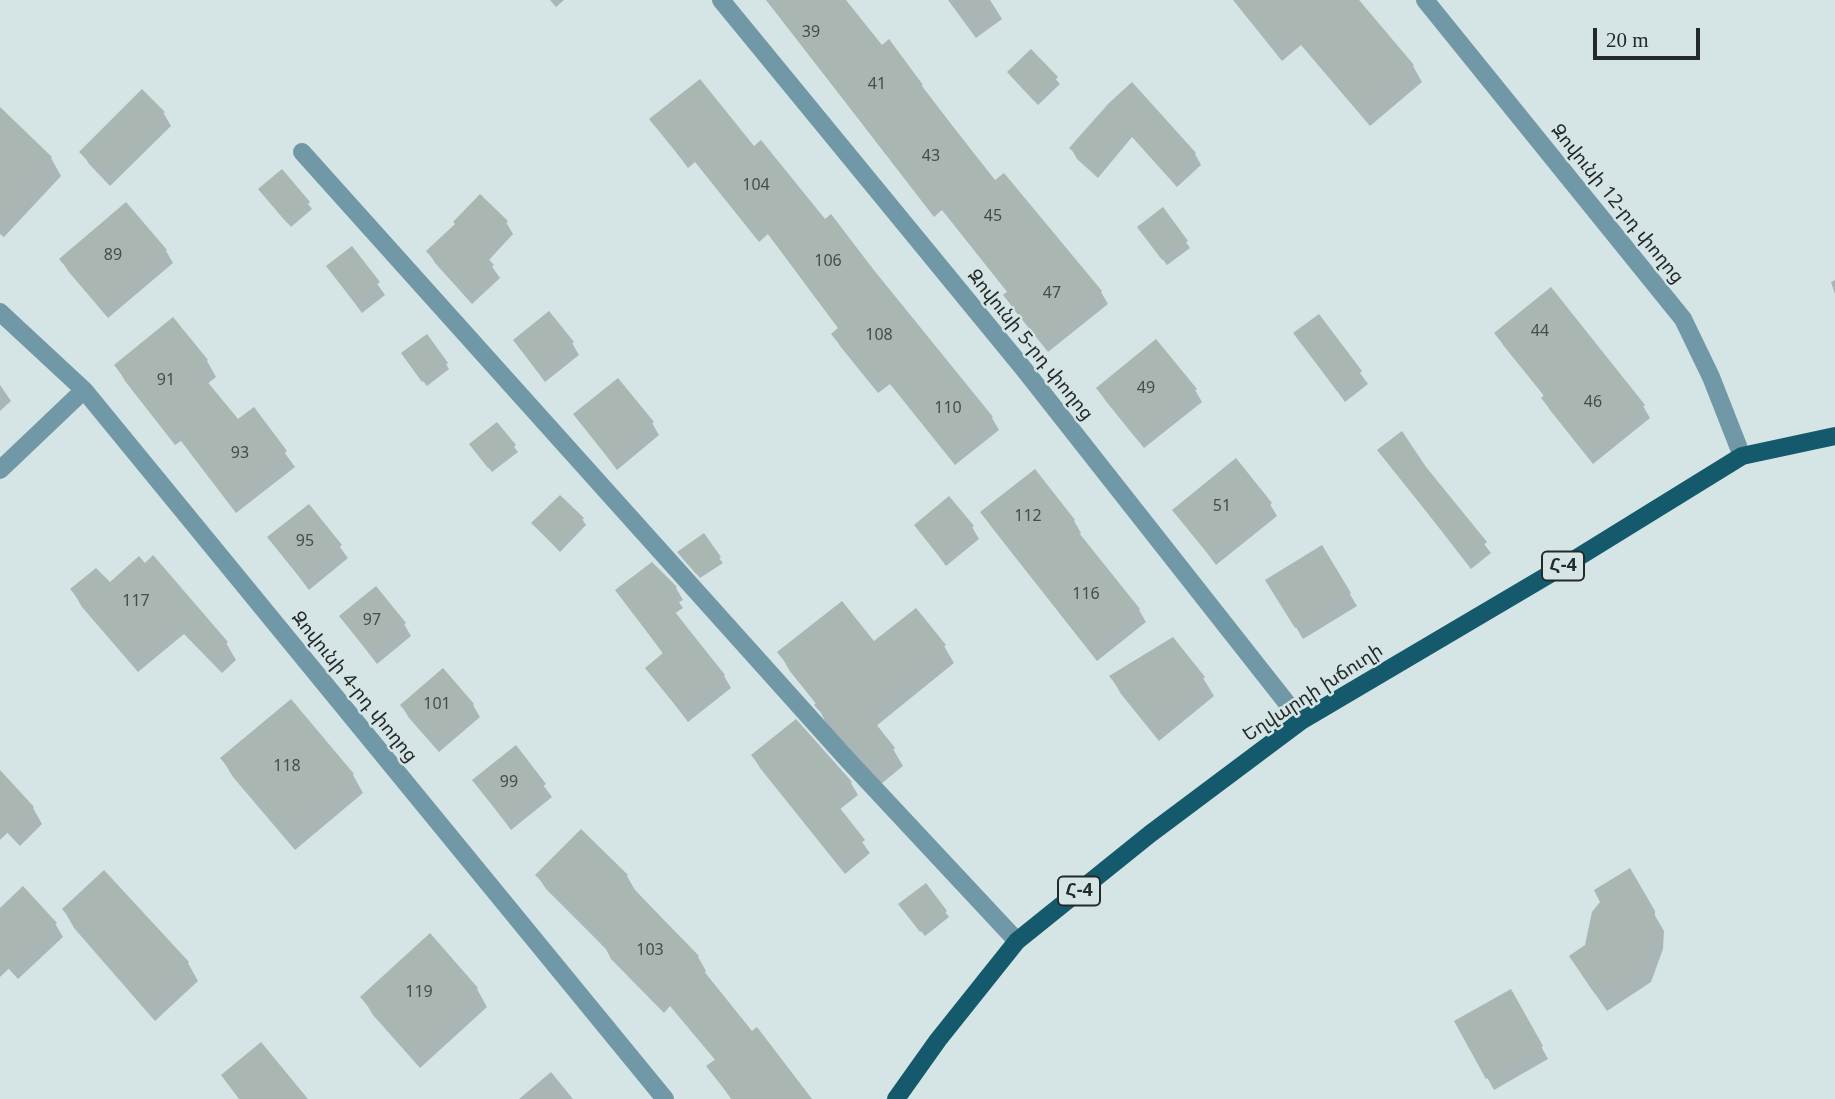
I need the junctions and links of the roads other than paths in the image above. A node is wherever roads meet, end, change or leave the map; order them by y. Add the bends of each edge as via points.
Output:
1 (722, 0) edge
2 (1425, 0) edge
3 (302, 152) dead end
4 (0, 312) edge
5 (84, 390) junction
6 (1835, 436) edge
7 (1742, 456) junction
8 (0, 470) edge
9 (1301, 721) junction
10 (1017, 941) junction
11 (665, 1099) edge
12 (896, 1099) edge

1 - 9 street, Զովունի 5-րդ փողոց via 1023,368
2 - 7 street, Զովունի 12-րդ փողոց via 1683,319
3 - 10 street via 847,760
4 - 5 street, Զովունի 4-րդ փողոց
5 - 8 street
5 - 11 street, Զովունի 4-րդ փողոց
6 - 7 main road, Եղվարդի խճուղի / Հ-4
7 - 9 main road, Եղվարդի խճուղի / Հ-4
9 - 10 main road, Եղվարդի խճուղի / Հ-4
10 - 12 main road, Եղվարդի խճուղի / Հ-4

